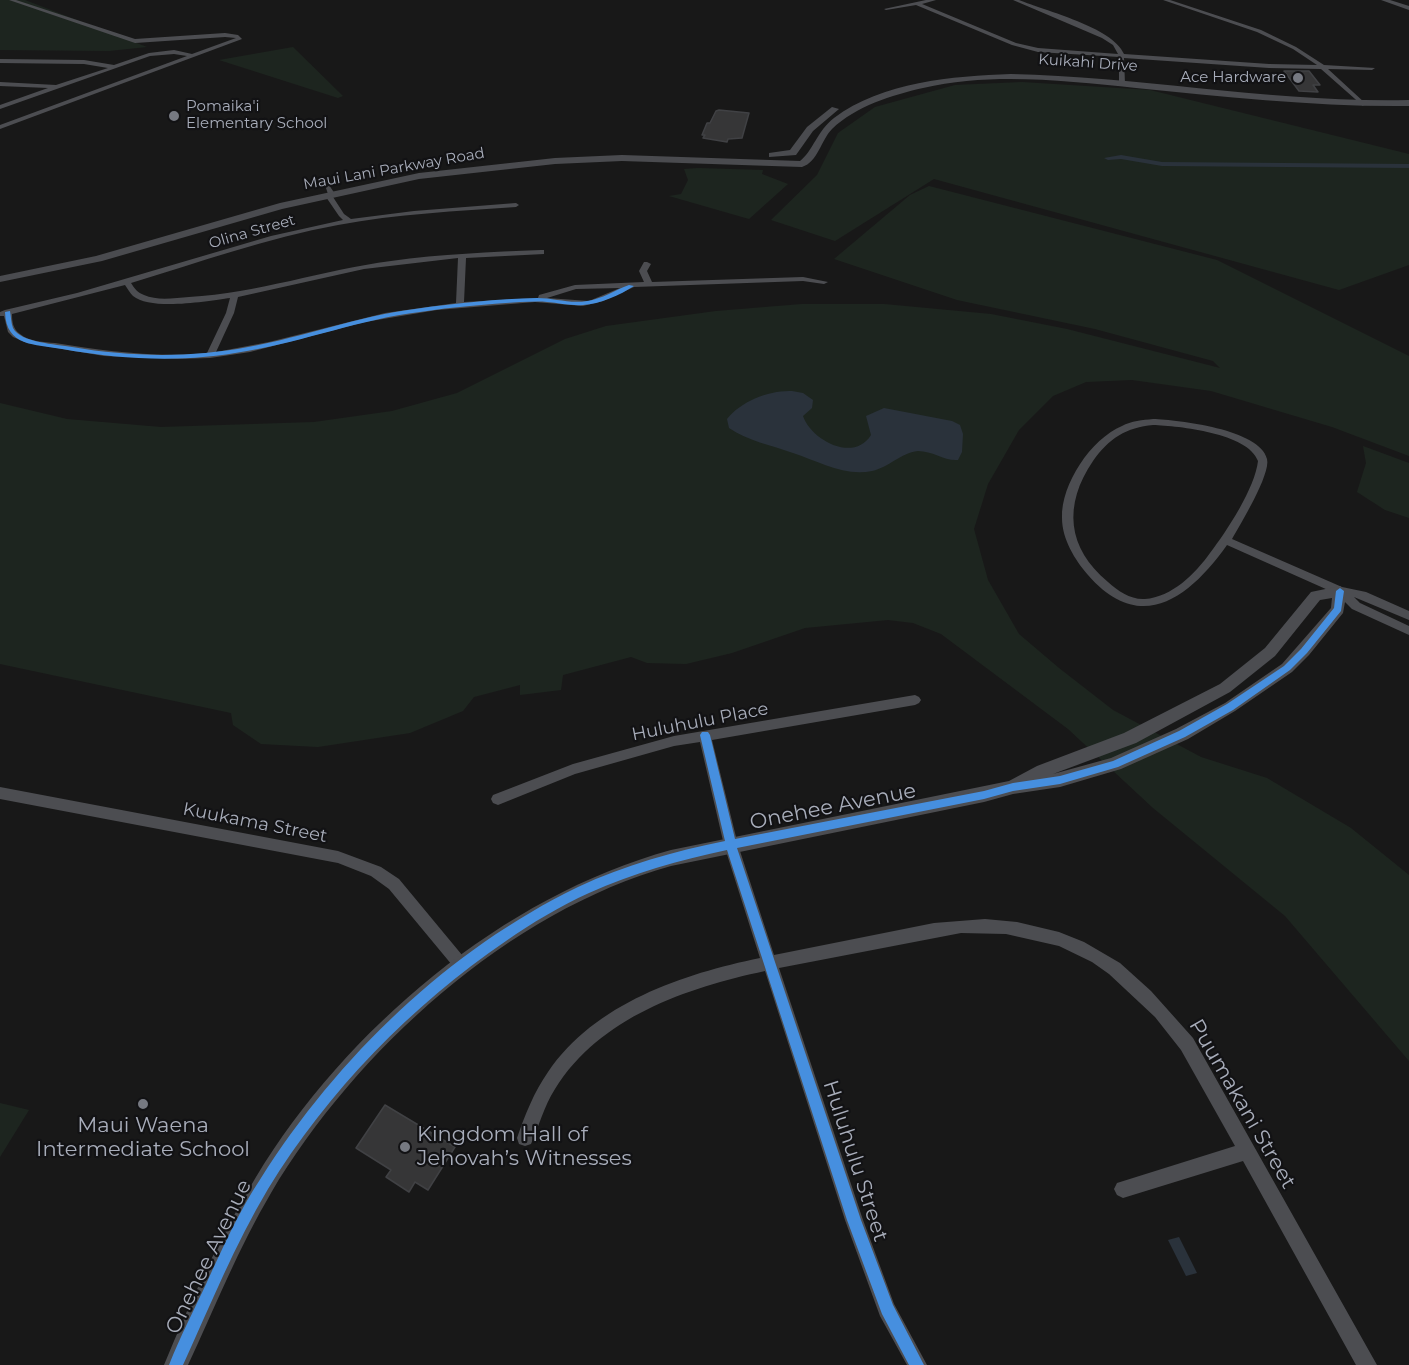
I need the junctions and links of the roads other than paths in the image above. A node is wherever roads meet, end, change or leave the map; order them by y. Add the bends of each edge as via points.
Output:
1 (11, 0) edge
2 (934, 0) edge
3 (1015, 0) edge
4 (1165, 0) edge
5 (1384, 0) edge
6 (916, 3) junction
7 (1409, 8) edge
8 (886, 9) dead end
9 (1120, 54) junction
10 (192, 56) junction
11 (0, 61) edge
12 (1322, 66) junction
13 (114, 67) junction
14 (1372, 68) dead end
15 (1122, 81) junction
16 (0, 84) edge
17 (57, 87) junction
18 (1409, 96) edge
19 (1355, 98) junction
20 (1409, 103) edge
21 (1363, 104) junction
22 (4, 106) edge
23 (17, 108) dead end
24 (28, 112) dead end
25 (35, 114) junction
26 (0, 127) edge
27 (790, 154) joint
28 (802, 164) joint
29 (330, 190) junction
30 (516, 205) dead end
31 (348, 220) junction
32 (541, 252) dead end
33 (462, 255) junction
34 (647, 264) dead end
35 (0, 269) edge
36 (0, 279) edge
37 (127, 282) junction
38 (824, 282) dead end
39 (649, 285) junction
40 (631, 286) junction
41 (234, 296) junction
42 (536, 300) junction
43 (460, 307) junction
44 (4, 313) edge
45 (210, 355) junction
46 (1227, 541) junction
47 (1340, 591) junction
48 (1409, 616) edge
49 (1409, 631) edge
50 (915, 700) dead end
51 (705, 735) junction
52 (1013, 787) junction
53 (0, 793) edge
54 (498, 799) dead end
55 (731, 845) junction
56 (771, 963) junction
57 (462, 966) junction
58 (525, 1138) dead end
59 (1247, 1151) junction
60 (1123, 1188) dead end
61 (176, 1365) edge
62 (916, 1365) edge
63 (1366, 1365) edge

1 - 10 street via 135,41 225,35 239,38
2 - 6 street
3 - 9 street via 1101,34 1112,41
4 - 12 street via 1267,36
5 - 7 street
6 - 8 street
6 - 9 street via 1023,47
9 - 12 street via 1269,66
9 - 15 street
10 - 13 street via 157,53
10 - 25 street
11 - 13 street via 84,62
12 - 14 street
12 - 19 street
13 - 17 street
15 - 19 main road, Kuikahi Drive
15 - 21 main road, Kuikahi Drive
15 - 27 main road, Kuikahi Drive via 1058,73 1002,72 946,75 909,82 865,95 826,114
15 - 28 main road, Kuikahi Drive via 1003,77 919,86 877,99 839,119
16 - 17 street
17 - 22 street
18 - 19 main road, Kuikahi Drive
19 - 21 street
20 - 21 main road, Kuikahi Drive
22 - 23 street
24 - 25 street
25 - 26 street
27 - 29 main road, Maui Lani Parkway Road via 566,152 454,163
28 - 29 main road, Maui Lani Parkway Road via 654,158 555,161
29 - 31 street via 329,197
29 - 31 street via 339,194
29 - 35 main road, Maui Lani Parkway Road via 242,207 98,249
29 - 36 main road, Maui Lani Parkway Road via 98,259
30 - 31 street, Olina Street
31 - 37 street, Olina Street
32 - 33 street
33 - 41 street via 362,268
33 - 43 street
34 - 39 street via 643,271
37 - 41 street via 135,294 154,300
37 - 44 street, Olina Street
38 - 39 street via 792,279
39 - 40 street
40 - 42 street via 575,287
40 - 42 street via 587,303
41 - 45 street
42 - 43 street
43 - 45 street via 375,317
44 - 45 street via 14,335 34,342 146,357
46 - 46 street via 1206,566 1170,597 1142,603 1114,592 1082,560 1070,534 1068,507 1087,463 1122,429 1153,422 1189,425 1244,442 1263,459 1248,502
46 - 47 street
47 - 48 street via 1362,595
47 - 49 street via 1356,606
47 - 52 street, Onehee Avenue via 1316,596 1270,652 1225,688 1130,738 1043,771
47 - 52 street, Onehee Avenue via 1338,609 1304,651 1287,668 1230,707 1115,764 1060,780
50 - 51 street, Huluhulu Place
51 - 54 street, Huluhulu Place via 610,757
51 - 55 street, Huluhulu Street
52 - 55 street, Onehee Avenue
53 - 57 street, Kuukama Street via 338,857 376,871 394,884
55 - 56 street, Huluhulu Street
55 - 57 street, Onehee Avenue via 636,868 573,895
56 - 58 street, Puumakani Street via 680,986 613,1021 578,1050 549,1083
56 - 59 street, Puumakani Street via 973,926 1013,927 1061,940 1101,960 1133,983 1164,1014 1205,1072
56 - 62 street, Huluhulu Street via 854,1220 887,1309
57 - 61 street, Onehee Avenue via 394,1023 316,1110 265,1183
59 - 60 street
59 - 63 street, Puumakani Street

